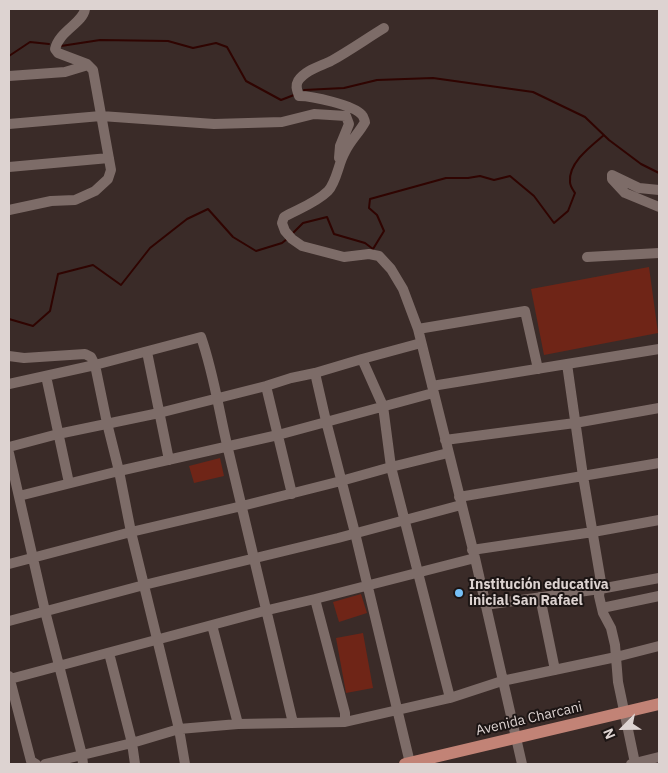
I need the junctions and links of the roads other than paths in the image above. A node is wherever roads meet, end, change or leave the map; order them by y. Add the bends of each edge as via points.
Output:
1 (85, 9) edge
2 (384, 28) dead end
3 (88, 65) junction
4 (9, 76) edge
5 (101, 116) junction
6 (9, 124) edge
7 (109, 158) junction
8 (9, 167) edge
9 (338, 169) junction
10 (659, 190) edge
11 (659, 207) edge
12 (9, 210) edge
13 (659, 253) edge
14 (588, 257) dead end
15 (418, 330) junction
16 (421, 343) junction
17 (659, 349) edge
18 (147, 352) junction
19 (9, 356) edge
20 (362, 359) junction
21 (567, 364) junction
22 (95, 365) junction
23 (538, 369) junction
24 (315, 373) junction
25 (46, 376) junction
26 (9, 384) edge
27 (266, 386) junction
28 (432, 390) junction
29 (218, 398) junction
30 (383, 406) junction
31 (659, 408) edge
32 (159, 413) junction
33 (326, 422) junction
34 (107, 423) junction
35 (575, 423) junction
36 (58, 434) junction
37 (278, 435) junction
38 (445, 440) junction
39 (9, 447) edge
40 (227, 447) junction
41 (9, 453) edge
42 (448, 453) junction
43 (169, 460) junction
44 (659, 463) edge
45 (391, 467) junction
46 (119, 471) junction
47 (583, 476) junction
48 (341, 481) junction
49 (69, 484) junction
50 (292, 494) junction
51 (19, 496) junction
52 (460, 501) junction
53 (242, 506) junction
54 (405, 520) junction
55 (659, 520) edge
56 (131, 532) junction
57 (593, 532) junction
58 (355, 534) junction
59 (474, 554) junction
60 (32, 558) junction
61 (254, 558) junction
62 (9, 564) edge
63 (418, 572) junction
64 (659, 578) edge
65 (144, 584) junction
66 (367, 585) junction
67 (600, 589) junction
68 (659, 596) edge
69 (540, 597) junction
70 (315, 599) junction
71 (485, 605) junction
72 (602, 608) junction
73 (268, 610) junction
74 (45, 611) junction
75 (9, 621) edge
76 (212, 625) junction
77 (158, 640) junction
78 (659, 646) edge
79 (108, 653) junction
80 (616, 657) junction
81 (59, 666) junction
82 (555, 670) junction
83 (9, 677) edge
84 (502, 681) junction
85 (450, 698) junction
86 (659, 704) edge
87 (398, 710) junction
88 (626, 712) junction
89 (345, 722) junction
90 (294, 723) junction
91 (238, 724) junction
92 (179, 729) junction
93 (516, 738) junction
94 (132, 743) junction
95 (659, 757) edge
96 (83, 760) edge
97 (632, 763) edge
98 (36, 764) edge
99 (45, 764) edge
100 (135, 764) edge
101 (185, 764) edge
102 (408, 764) edge
103 (522, 764) edge

1 - 3 street via 55,46 58,53
2 - 9 street via 298,81 298,92 356,110 363,116 365,122 345,151
3 - 4 street via 64,72
3 - 5 street via 93,70
5 - 6 street
5 - 7 street
5 - 9 street via 214,124 282,122 314,114 346,116 349,124 340,146
7 - 8 street
7 - 12 street via 111,170 108,179 95,191 75,200 51,201
9 - 15 street via 328,190 284,217 285,231 302,246 344,257 379,256 403,289
10 - 11 street via 639,188 612,175 625,194
13 - 14 street
15 - 16 street
15 - 23 street via 525,311
16 - 20 street
16 - 28 street
17 - 21 street
18 - 22 street
18 - 29 street via 201,338
18 - 32 street
19 - 22 street via 85,354
20 - 24 street
20 - 30 street
21 - 23 street
21 - 35 street
22 - 25 street
22 - 34 street
23 - 28 street
24 - 27 street
24 - 33 street
25 - 26 street
25 - 36 street
27 - 29 street
27 - 37 street
28 - 30 street
28 - 38 street
29 - 32 street
29 - 40 street
30 - 33 street
30 - 45 street
31 - 35 street
32 - 34 street
32 - 43 street
33 - 37 street
33 - 48 street
34 - 36 street
34 - 46 street
35 - 38 street
35 - 47 street
36 - 39 street
36 - 49 street
37 - 40 street
37 - 50 street
38 - 42 street
40 - 43 street
40 - 53 street
41 - 51 street
42 - 45 street
42 - 52 street
43 - 46 street
44 - 47 street
45 - 48 street
45 - 54 street
46 - 49 street
46 - 56 street
47 - 52 street
47 - 57 street
48 - 50 street
48 - 58 street
49 - 51 street
50 - 53 street
51 - 60 street
52 - 54 street
52 - 59 street
53 - 56 street
53 - 61 street
54 - 58 street
54 - 63 street
55 - 57 street
56 - 60 street
56 - 65 street
57 - 59 street
57 - 67 street
58 - 61 street
58 - 66 street
59 - 63 street
59 - 71 street
60 - 62 street
60 - 74 street
61 - 65 street
61 - 73 street
63 - 66 street
63 - 85 street
64 - 67 street
65 - 74 street
65 - 77 street
66 - 70 street
66 - 87 street
67 - 69 street
67 - 72 street via 598,596
68 - 72 street
69 - 71 street
69 - 82 street
70 - 73 street
70 - 89 street
71 - 84 street
72 - 80 street
73 - 76 street
73 - 90 street
74 - 75 street
74 - 81 street
76 - 77 street
76 - 91 street
77 - 79 street
77 - 92 street
78 - 80 street
79 - 81 street
79 - 94 street
80 - 82 street
80 - 88 street via 618,682
81 - 83 street
81 - 96 street
82 - 84 street
83 - 98 street via 31,761
84 - 85 street
84 - 93 street
85 - 87 street
86 - 88 main road, Avenida Charcani
87 - 89 street
87 - 102 street
88 - 93 main road, Avenida Charcani
88 - 97 street
89 - 90 street
90 - 91 street
91 - 92 street
92 - 94 street
92 - 101 street
93 - 102 main road, Avenida Charcani
93 - 103 street
94 - 96 street
94 - 100 street
95 - 97 street
96 - 99 street

